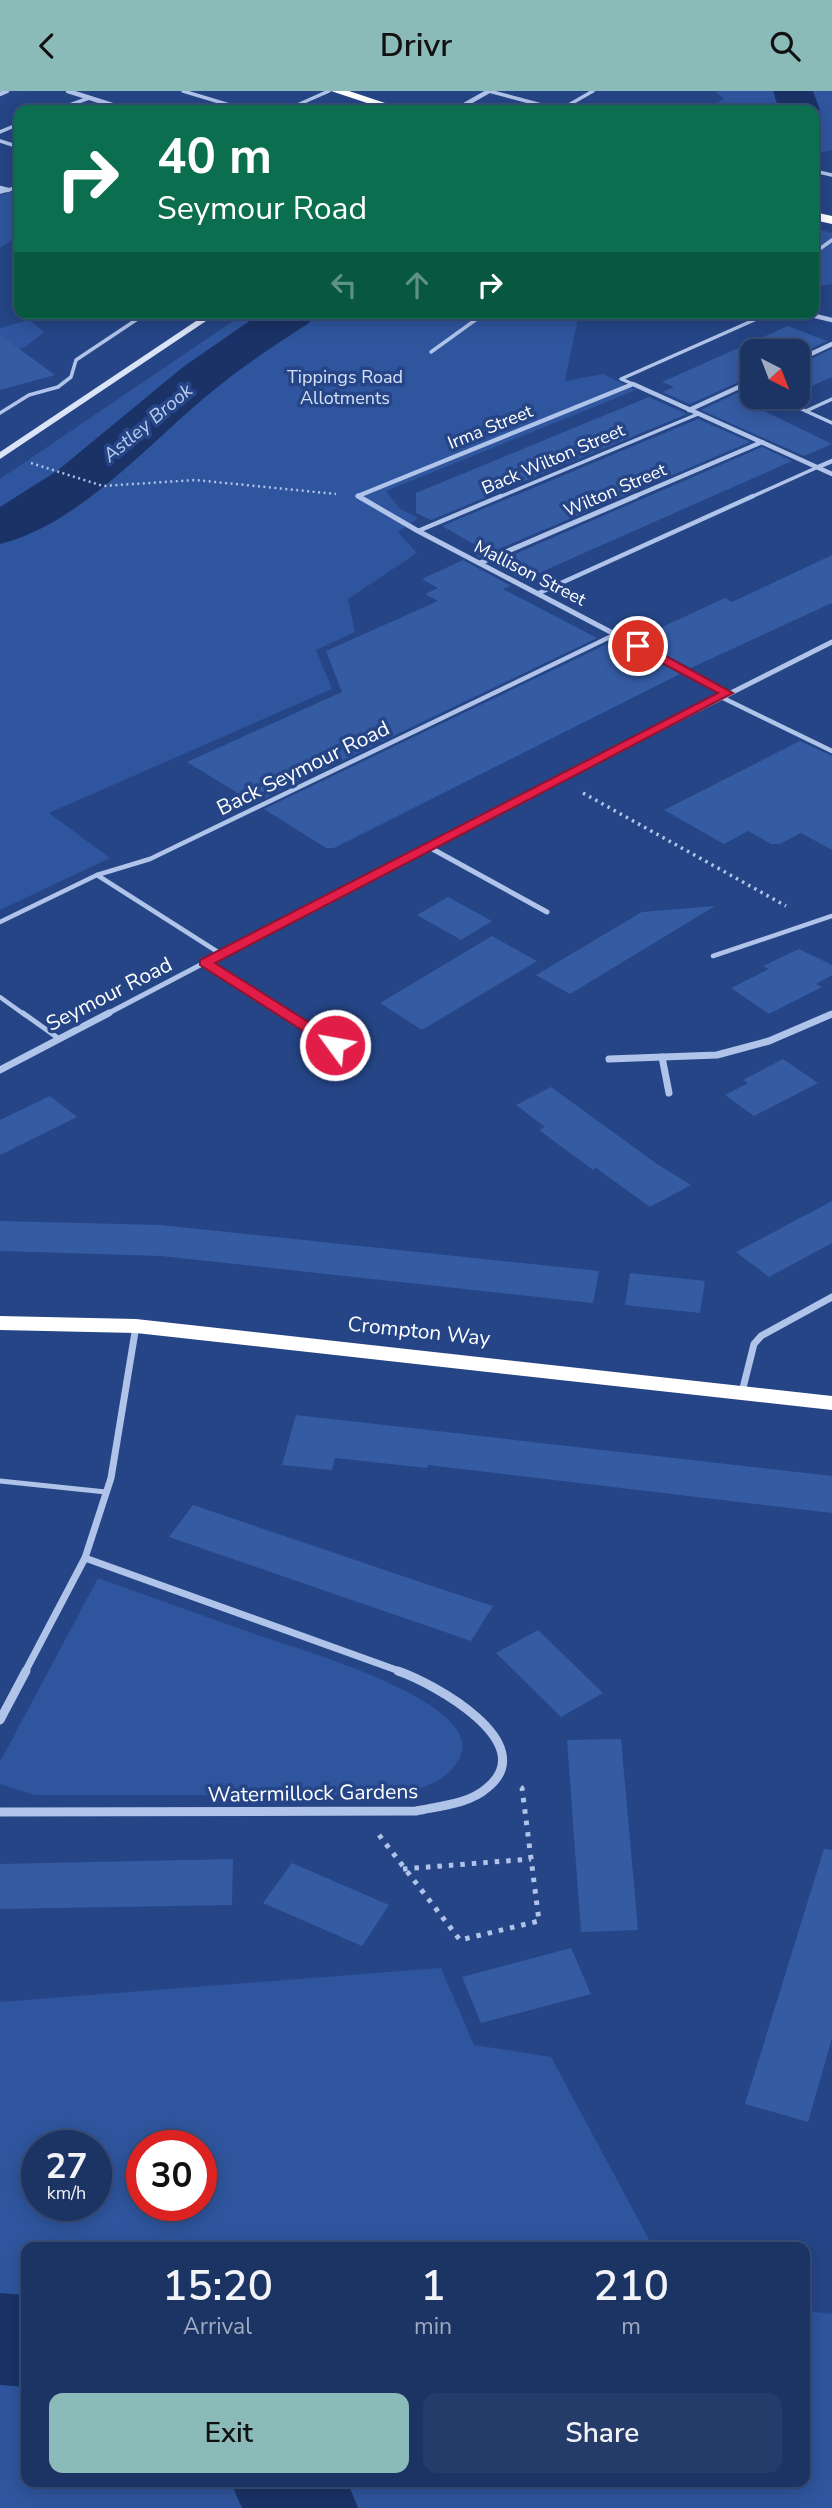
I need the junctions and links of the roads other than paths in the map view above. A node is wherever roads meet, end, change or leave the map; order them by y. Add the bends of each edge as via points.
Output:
1 (7, 91) edge
2 (68, 91) edge
3 (183, 91) edge
4 (329, 91) edge
5 (337, 91) edge
6 (489, 91) edge
7 (593, 91) edge
8 (0, 94) edge
9 (89, 98) junction
10 (70, 105) edge
11 (112, 105) edge
12 (229, 105) edge
13 (297, 105) edge
14 (383, 105) edge
15 (464, 105) edge
16 (541, 105) edge
17 (569, 105) edge
18 (14, 188) edge
19 (0, 190) edge
20 (8, 190) joint
21 (138, 319) edge
22 (205, 319) edge
23 (477, 319) edge
24 (756, 319) edge
25 (832, 344) edge
26 (431, 352) dead end
27 (810, 354) edge
28 (633, 384) junction
29 (740, 387) edge
30 (832, 399) edge
31 (690, 409) junction
32 (802, 409) edge
33 (806, 411) junction
34 (0, 413) edge
35 (698, 414) junction
36 (832, 423) edge
37 (762, 442) junction
38 (0, 456) edge
39 (832, 461) edge
40 (818, 467) junction
41 (832, 474) edge
42 (358, 496) joint
43 (418, 531) junction
44 (480, 563) junction
45 (539, 593) junction
46 (616, 634) junction
47 (832, 642) edge
48 (727, 693) junction
49 (719, 696) junction
50 (832, 751) edge
51 (427, 846) junction
52 (97, 875) junction
53 (547, 912) dead end
54 (832, 916) edge
55 (0, 922) edge
56 (221, 954) junction
57 (713, 956) dead end
58 (205, 963) junction
59 (0, 997) edge
60 (832, 1014) edge
61 (58, 1038) junction
62 (335, 1045) dead end
63 (663, 1057) junction
64 (609, 1059) dead end
65 (0, 1070) edge
66 (669, 1093) dead end
67 (832, 1297) edge
68 (0, 1323) edge
69 (136, 1326) junction
70 (742, 1392) junction
71 (832, 1403) edge
72 (0, 1481) edge
73 (106, 1492) junction
74 (85, 1558) junction
75 (0, 1720) edge
76 (0, 1812) edge

1 - 8 street
2 - 9 street
3 - 12 lane
4 - 13 lane
5 - 14 highway
6 - 15 street
6 - 16 lane
7 - 17 lane
9 - 10 lane
9 - 11 street
18 - 20 lane
19 - 20 street
21 - 34 lane via 76,360 71,377 58,387 29,395
22 - 38 street
23 - 26 lane
24 - 28 lane via 621,379
25 - 27 street
28 - 31 street
28 - 42 street, Irma Street
29 - 31 street
30 - 33 lane
31 - 35 street
32 - 33 lane
33 - 36 lane
35 - 37 street
35 - 43 lane, Back Wilton Street
37 - 40 street
37 - 44 street, Wilton Street
39 - 40 street
40 - 41 street
40 - 45 lane
42 - 43 street, Mallison Street
43 - 44 street, Mallison Street
44 - 45 street, Mallison Street
45 - 46 street, Mallison Street
46 - 48 street, Mallison Street
46 - 52 lane, Back Seymour Road via 150,859
47 - 48 street, Seymour Road
48 - 49 street, Seymour Road
49 - 50 lane
49 - 51 street, Seymour Road
51 - 53 street
51 - 56 street, Seymour Road
52 - 55 lane, Back Seymour Road
52 - 56 lane
54 - 57 lane
56 - 58 street, Seymour Road
58 - 61 street, Seymour Road
58 - 62 street
59 - 61 lane
60 - 63 street via 769,1041 717,1055
61 - 65 street, Seymour Road
63 - 64 street
63 - 66 street
67 - 70 street via 761,1336 754,1344
68 - 69 highway, Crompton Way
69 - 70 highway, Crompton Way
69 - 73 street
70 - 71 highway, Crompton Way
72 - 73 lane
73 - 74 street
74 - 75 street
74 - 76 street, Watermillock Gardens via 432,1685 468,1708 496,1735 504,1763 499,1777 470,1800 443,1808

